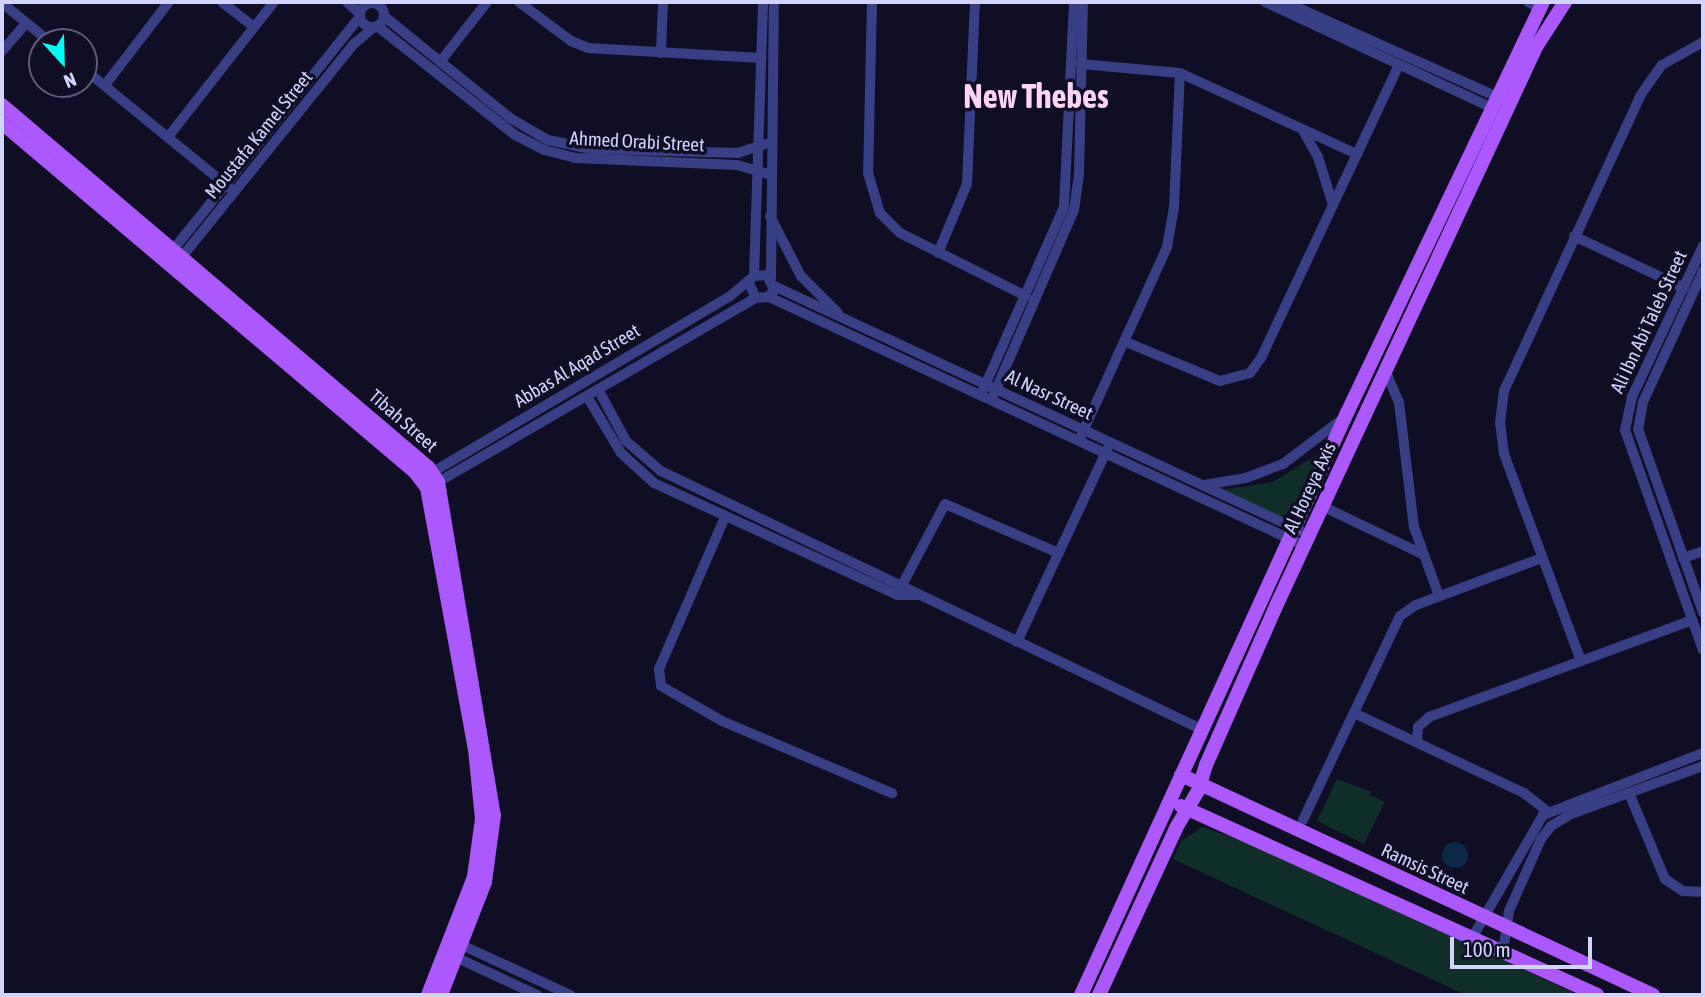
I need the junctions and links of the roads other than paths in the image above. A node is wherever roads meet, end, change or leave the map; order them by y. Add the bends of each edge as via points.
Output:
1 (170, 2) edge
2 (222, 2) edge
3 (274, 2) edge
4 (347, 2) edge
5 (368, 2) edge
6 (390, 2) edge
7 (487, 2) edge
8 (519, 2) edge
9 (663, 2) edge
10 (762, 2) edge
11 (774, 2) edge
12 (872, 2) edge
13 (975, 2) edge
14 (1074, 2) edge
15 (1083, 2) edge
16 (1265, 2) edge
17 (1565, 2) edge
18 (2, 3) edge
19 (1536, 4) edge
20 (1289, 6) edge
21 (360, 16) junction
22 (380, 21) junction
23 (26, 23) junction
24 (254, 27) junction
25 (32, 28) edge
26 (1703, 41) edge
27 (2, 51) edge
28 (661, 53) junction
29 (761, 58) junction
30 (440, 62) junction
31 (1081, 64) junction
32 (1399, 65) junction
33 (1180, 73) junction
34 (98, 80) edge
35 (105, 85) junction
36 (1493, 102) junction
37 (2, 105) edge
38 (2, 123) edge
39 (1303, 129) junction
40 (167, 136) junction
41 (764, 146) junction
42 (1357, 154) junction
43 (764, 172) junction
44 (226, 185) junction
45 (235, 192) junction
46 (1333, 205) junction
47 (769, 213) junction
48 (1574, 236) junction
49 (1703, 246) edge
50 (938, 253) junction
51 (173, 259) junction
52 (1703, 271) edge
53 (751, 280) junction
54 (772, 282) junction
55 (1684, 288) junction
56 (1026, 296) junction
57 (769, 297) junction
58 (756, 298) junction
59 (848, 322) junction
60 (1126, 342) junction
61 (1386, 372) junction
62 (599, 391) junction
63 (988, 392) junction
64 (587, 398) junction
65 (1347, 413) junction
66 (1081, 436) junction
67 (1107, 449) junction
68 (430, 480) junction
69 (1201, 485) junction
70 (1196, 496) junction
71 (1324, 507) junction
72 (724, 517) junction
73 (1293, 534) junction
74 (1307, 540) junction
75 (1703, 551) edge
76 (1059, 553) junction
77 (1422, 554) junction
78 (1542, 558) junction
79 (1683, 558) junction
80 (903, 584) junction
81 (897, 594) junction
82 (917, 595) junction
83 (1439, 596) junction
84 (1703, 613) edge
85 (1692, 621) junction
86 (1017, 642) junction
87 (1703, 650) edge
88 (1581, 661) junction
89 (1213, 706) junction
90 (1229, 713) junction
91 (1354, 713) junction
92 (1203, 730) junction
93 (1417, 742) junction
94 (1703, 753) edge
95 (1703, 766) edge
96 (1181, 775) junction
97 (1200, 785) junction
98 (892, 793) dead end
99 (1629, 793) junction
100 (1170, 801) junction
101 (1188, 809) junction
102 (1547, 811) junction
103 (1303, 820) dead end
104 (1703, 892) edge
105 (1486, 919) junction
106 (1504, 928) junction
107 (1472, 938) junction
108 (453, 949) junction
109 (1503, 952) junction
110 (428, 995) edge
111 (441, 995) edge
112 (537, 995) edge
113 (570, 995) edge
114 (1081, 995) edge
115 (1099, 995) edge
116 (1597, 995) edge
117 (1653, 995) edge

1 - 35 street
2 - 24 street
3 - 24 street
4 - 21 street
5 - 21 street, Moustafa Kamel Street
5 - 22 street via 381,5
6 - 22 street, Moustafa Kamel Street
7 - 30 street
8 - 28 street via 579,45
9 - 28 street
10 - 29 street
11 - 41 street
12 - 50 street via 870,186 889,224
13 - 50 street via 967,184
14 - 56 street via 1067,196 1058,229
15 - 31 street
16 - 20 street
17 - 61 main road, Al Horeya Axis via 1536,47
18 - 23 street
19 - 36 main road, Al Horeya Axis
20 - 32 street
20 - 36 street
21 - 22 street
21 - 44 street, Moustafa Kamel Street
22 - 30 street, Ahmed Orabi Street
22 - 43 street, Ahmed Orabi Street via 515,135 544,150 575,158 722,163
22 - 45 street, Moustafa Kamel Street via 354,44
23 - 25 street
23 - 27 street
24 - 40 street
26 - 48 street via 1672,57 1647,84
28 - 29 street
29 - 41 street
30 - 41 street, Ahmed Orabi Street via 522,127 562,145 722,152
31 - 33 street
31 - 63 street via 1074,210
32 - 36 street
32 - 42 street
33 - 39 street
33 - 60 street via 1170,234
34 - 35 street
35 - 40 street
36 - 65 main road, Al Horeya Axis
37 - 51 main road, Tibah Street
38 - 51 main road, Tibah Street
39 - 42 street
39 - 46 street via 1318,157
40 - 44 street
41 - 43 street
42 - 46 street
43 - 47 street
43 - 53 street
44 - 45 street
44 - 51 street, Moustafa Kamel Street
45 - 51 street, Moustafa Kamel Street
46 - 60 street via 1250,373 1220,381
47 - 54 street
47 - 59 street via 801,276
48 - 55 street
48 - 78 street via 1510,375 1501,407 1504,454
49 - 55 street, Ali Ibn Abi Taleb Street
50 - 56 street
51 - 68 main road, Tibah Street
52 - 79 street, Ali Ibn Abi Taleb Street via 1638,422 1640,443
53 - 54 street, Al Nasr Street
53 - 58 street
53 - 68 street, Abbas Al Aqad Street
54 - 57 street
54 - 59 street, Al Nasr Street
55 - 85 street, Ali Ibn Abi Taleb Street via 1632,397 1625,430
56 - 63 street
57 - 58 street
57 - 63 street, Al Nasr Street
58 - 62 street, Abbas Al Aqad Street
59 - 63 street, Al Nasr Street
60 - 66 street
61 - 71 main road, Al Horeya Axis
61 - 77 street via 1399,402 1408,501
62 - 64 street, Abbas Al Aqad Street
62 - 80 street via 626,441 661,471
63 - 66 street, Al Nasr Street
64 - 68 street, Abbas Al Aqad Street
64 - 72 street via 612,442 642,474
65 - 69 street via 1318,442 1283,464 1246,478
65 - 73 main road, Al Horeya Axis
66 - 67 street, Al Nasr Street
67 - 69 street, Al Nasr Street
67 - 70 street, Al Nasr Street
67 - 76 street
68 - 108 main road, Tibah Street via 494,815 489,866
69 - 70 street
69 - 73 street, Al Nasr Street
70 - 73 street, Al Nasr Street
71 - 74 main road, Al Horeya Axis
71 - 77 street
72 - 81 street
72 - 98 street via 659,669 661,686 722,721
73 - 74 street, Al Nasr Street
73 - 89 main road, Al Horeya Axis
74 - 90 main road, Al Horeya Axis
75 - 79 street
76 - 80 street via 945,504
76 - 86 street
77 - 83 street
78 - 83 street
78 - 88 street
79 - 84 street, Ali Ibn Abi Taleb Street
80 - 81 street
80 - 82 street
81 - 82 street
82 - 86 street
83 - 91 street via 1408,610 1395,624
85 - 87 street, Ali Ibn Abi Taleb Street
85 - 88 street
86 - 92 street
88 - 93 street via 1429,717 1419,727
89 - 90 main road
89 - 92 main road, Al Horeya Axis
90 - 97 main road, Al Horeya Axis
91 - 93 street
91 - 103 street
92 - 96 main road, Al Horeya Axis
93 - 102 street via 1524,793
94 - 102 street
95 - 99 street
96 - 97 main road, Ramsis Street
96 - 100 main road, Al Horeya Axis
97 - 101 main road, Al Horeya Axis
97 - 105 main road, Ramsis Street
99 - 104 street via 1665,879 1683,891
99 - 106 street via 1564,817 1546,831
100 - 101 main road
100 - 114 main road, Al Horeya Axis
101 - 107 main road
101 - 115 main road, Al Horeya Axis
102 - 105 street via 1535,823
105 - 106 main road, Ramsis Street
105 - 107 street
106 - 109 street
106 - 117 main road, Ramsis Street
107 - 109 main road
108 - 110 main road, Tibah Street
108 - 111 main road, Tibah Street
108 - 112 street
108 - 113 street
109 - 116 main road

